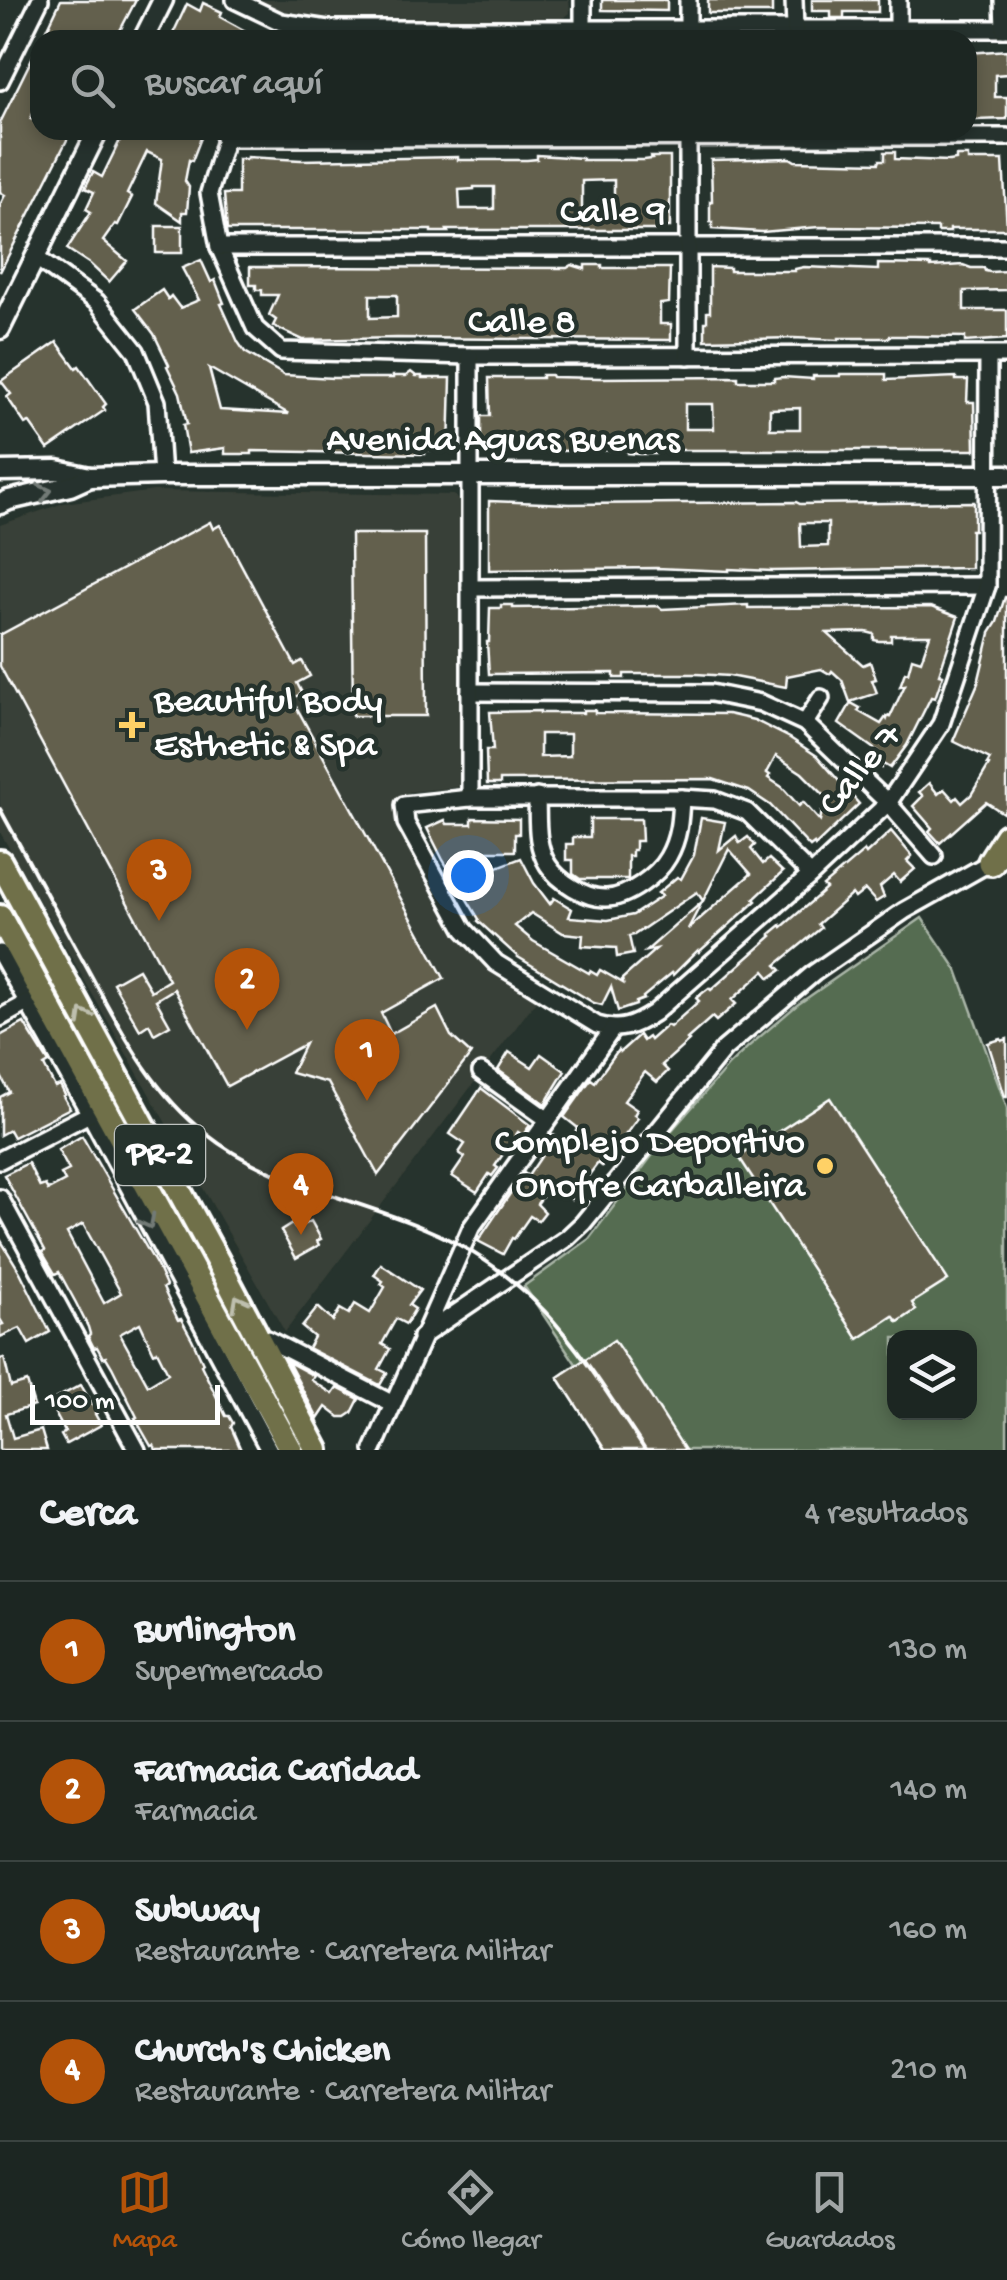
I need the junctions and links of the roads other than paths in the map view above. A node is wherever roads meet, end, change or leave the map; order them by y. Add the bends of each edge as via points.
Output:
1 (40, 0) edge
2 (163, 0) edge
3 (235, 0) edge
4 (582, 0) edge
5 (688, 0) edge
6 (794, 0) edge
7 (898, 0) edge
8 (1004, 0) edge
9 (281, 22) junction
10 (1005, 28) edge
11 (582, 29) junction
12 (794, 29) junction
13 (898, 29) junction
14 (148, 30) edge
15 (277, 30) edge
16 (603, 30) edge
17 (688, 30) edge
18 (773, 30) edge
19 (0, 81) edge
20 (977, 137) edge
21 (1007, 137) edge
22 (93, 140) edge
23 (224, 140) edge
24 (688, 140) edge
25 (219, 247) junction
26 (688, 247) junction
27 (1007, 247) edge
28 (35, 257) junction
29 (0, 330) edge
30 (1007, 355) edge
31 (470, 356) junction
32 (688, 356) junction
33 (988, 356) junction
34 (0, 470) edge
35 (162, 475) junction
36 (470, 475) junction
37 (998, 475) edge
38 (90, 476) junction
39 (0, 504) edge
40 (987, 586) junction
41 (470, 588) junction
42 (470, 692) junction
43 (821, 698) dead end
44 (805, 723) junction
45 (537, 797) junction
46 (470, 798) junction
47 (681, 798) junction
48 (888, 803) junction
49 (934, 856) dead end
50 (1003, 856) edge
51 (0, 862) edge
52 (811, 875) junction
53 (0, 917) edge
54 (0, 953) edge
55 (28, 1003) junction
56 (0, 1018) edge
57 (612, 1030) junction
58 (481, 1072) dead end
59 (96, 1110) junction
60 (547, 1118) junction
61 (0, 1160) edge
62 (0, 1198) edge
63 (422, 1337) junction
64 (267, 1339) dead end
65 (393, 1404) junction
66 (137, 1450) edge
67 (270, 1450) edge
68 (292, 1450) edge
69 (317, 1450) edge
70 (373, 1450) edge

1 - 19 street
2 - 14 street
3 - 9 street
4 - 11 street
5 - 17 street
6 - 12 street
7 - 13 street
8 - 10 street
9 - 11 street via 328,29
9 - 15 street
10 - 13 street
11 - 16 street
12 - 13 street
12 - 18 street
20 - 21 street
22 - 28 street
23 - 25 street, Calle 8 via 210,194
24 - 26 street
25 - 26 street, Calle 9
25 - 31 street, Calle 8 via 255,328 281,351
26 - 27 street, Calle 9
26 - 32 street
28 - 29 street
28 - 35 street via 97,302 136,352 156,402
30 - 33 street, Calle 8
31 - 32 street, Calle 8
31 - 36 street
32 - 33 street, Calle 8
33 - 37 street, Calle 7
34 - 38 street, Avenida Aguas Buenas
35 - 36 street, Avenida Aguas Buenas
35 - 38 street, Avenida Aguas Buenas
36 - 37 street, Avenida Aguas Buenas
36 - 41 street
37 - 40 street, Calle 7
39 -> 38 street
40 - 41 street
40 - 48 street, Calle 7 via 941,724
41 - 42 street
42 - 44 street via 712,693 762,703
42 - 46 street
43 - 44 street
44 - 48 street
45 - 46 street
45 - 47 street
45 - 47 street via 538,842 548,866 572,889 606,898 635,890 666,862 679,834
46 - 57 street via 404,805 406,823 464,929 496,963
47 - 52 street via 748,812
48 - 49 street
48 - 52 street, Calle 7
50 - 63 street via 904,911 814,973 724,1049 567,1238
69 -> 51 main road, PR-2
52 - 57 street, Calle 7 via 654,1014
53 - 59 main road, PR-2
54 - 55 street
55 - 56 street
55 - 59 street
57 - 60 street
58 - 60 street
59 - 61 street
59 -> 67 street
59 - 68 main road, PR-2
60 - 63 street via 471,1228
62 - 66 street
63 - 65 street
64 - 65 street
65 - 70 street

